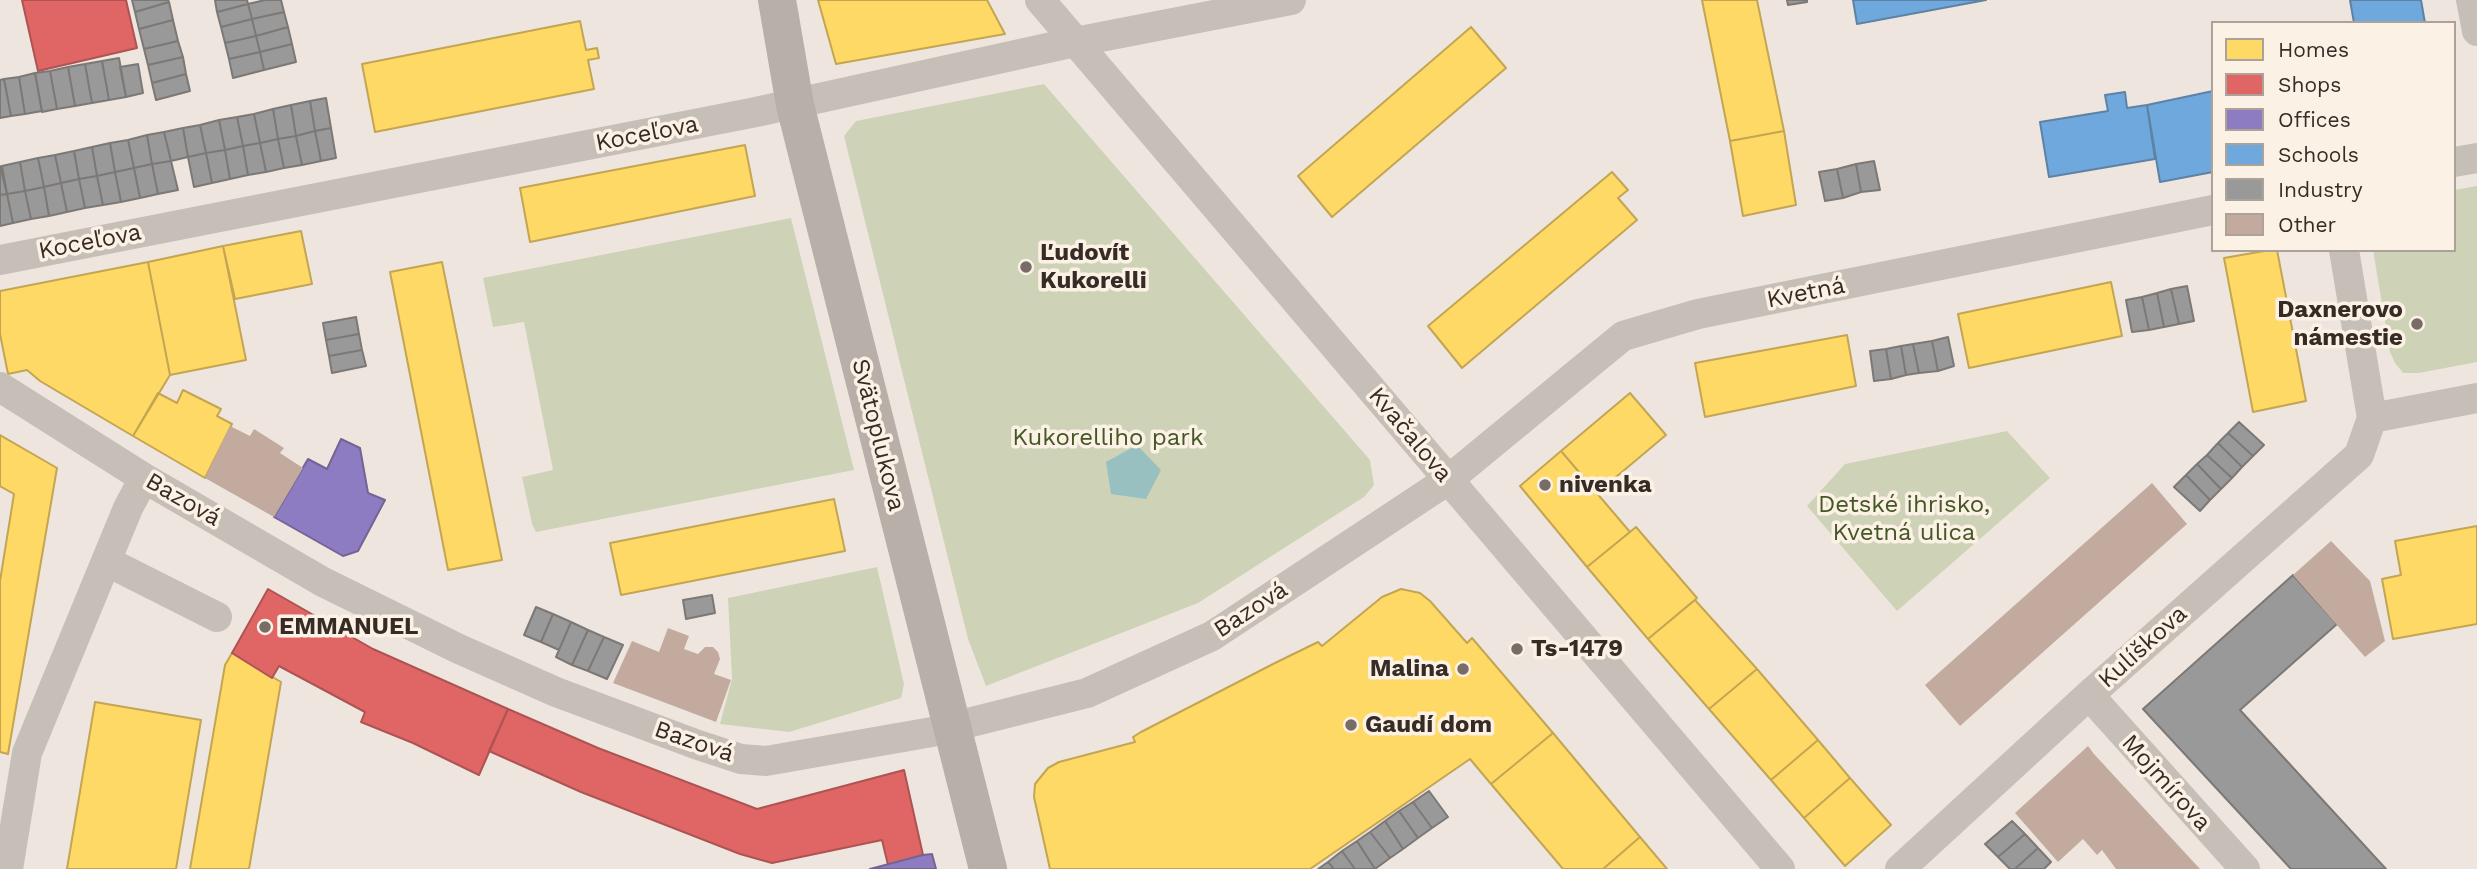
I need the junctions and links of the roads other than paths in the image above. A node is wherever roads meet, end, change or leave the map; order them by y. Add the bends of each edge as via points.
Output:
1 (777, 0) edge
2 (1040, 0) edge
3 (1292, 0) edge
4 (2471, 0) edge
5 (2477, 31) edge
6 (1075, 42) junction
7 (795, 104) junction
8 (2477, 158) edge
9 (2456, 162) edge
10 (2211, 210) edge
11 (2344, 252) edge
12 (0, 260) edge
13 (0, 387) edge
14 (2477, 398) edge
15 (2372, 418) junction
16 (144, 478) junction
17 (1448, 480) junction
18 (106, 561) junction
19 (217, 617) dead end
20 (2089, 695) junction
21 (952, 726) junction
22 (8, 869) edge
23 (988, 869) edge
24 (1780, 869) edge
25 (1900, 869) edge
26 (2245, 869) edge

1 - 7 street, Svätoplukova
2 - 6 street, Kvačalova
3 - 6 street, Koceľova
4 - 5 street
6 - 7 street, Koceľova
6 - 17 street, Kvačalova
7 - 12 street, Koceľova
7 - 21 street, Svätoplukova
8 - 9 street
10 - 17 street, Kvetná via 1698,314 1623,337
11 - 15 street
13 - 16 street, Bazová
14 - 15 street
15 - 20 street, Kulíškova via 2359,454
16 - 18 street
16 - 21 street, Bazová via 323,582 459,649 556,692 741,759 786,759
17 - 21 street, Bazová via 1212,636 1087,693
17 - 24 street, Kvačalova
18 - 19 street
18 - 22 street via 27,753
20 - 25 street, Kulíškova
20 - 26 street, Mojmírova
21 - 23 street, Svätoplukova

